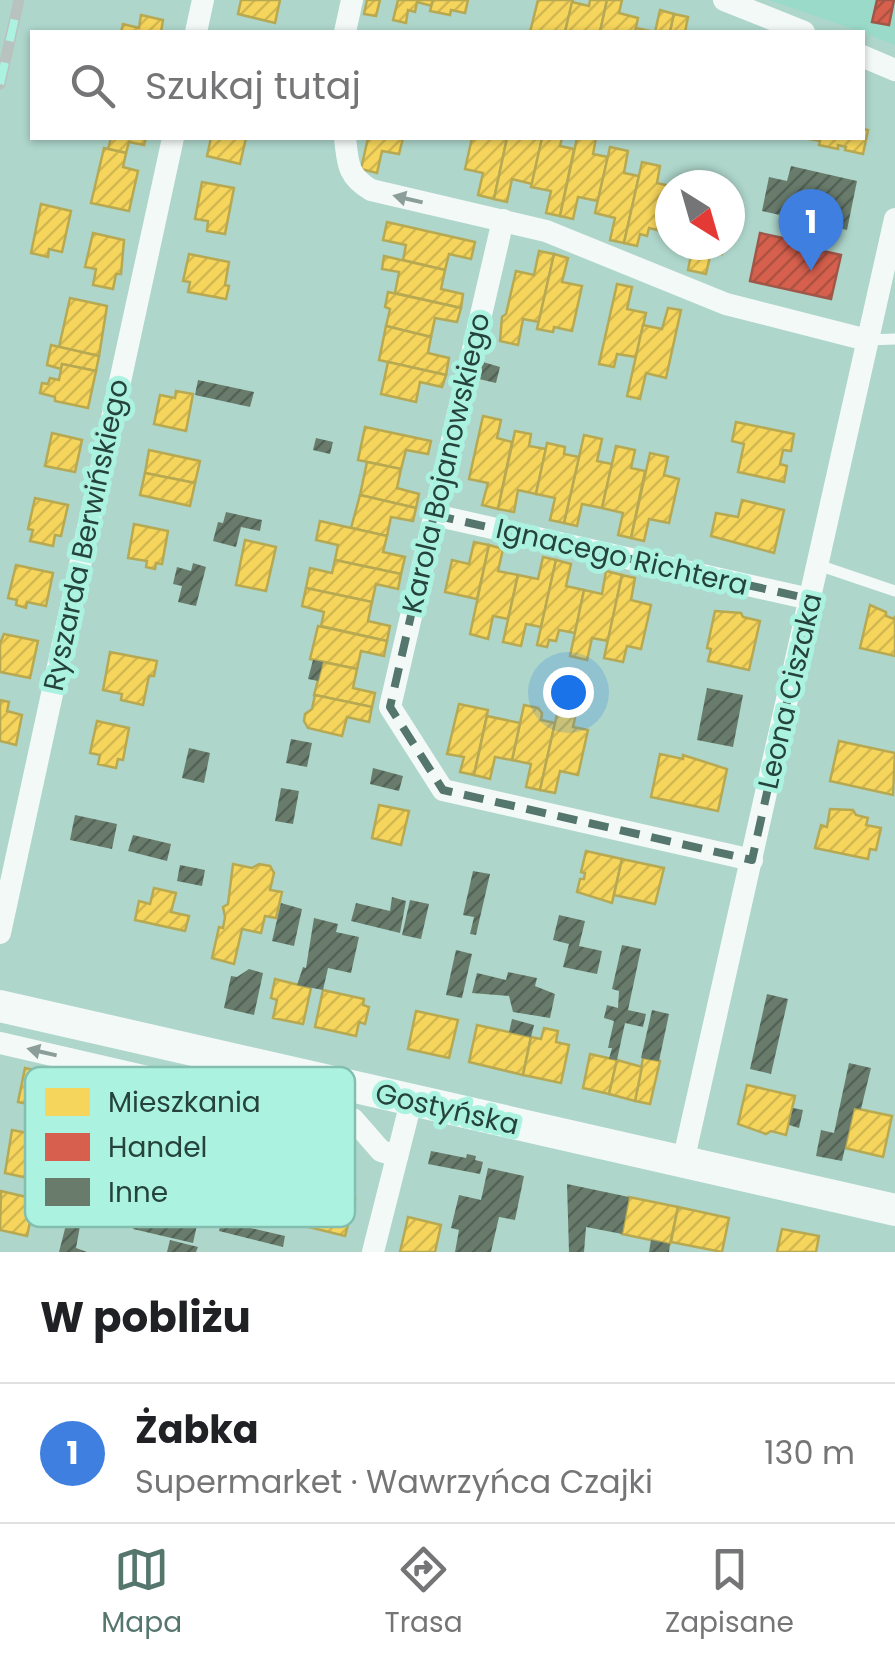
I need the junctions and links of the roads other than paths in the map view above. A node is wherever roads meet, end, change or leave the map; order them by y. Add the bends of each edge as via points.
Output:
1 (203, 0) edge
2 (352, 0) edge
3 (724, 0) edge
4 (196, 30) edge
5 (345, 30) edge
6 (799, 30) edge
7 (865, 57) edge
8 (895, 70) edge
9 (173, 140) edge
10 (344, 140) edge
11 (895, 219) edge
12 (503, 220) junction
13 (895, 339) edge
14 (867, 340) junction
15 (434, 515) junction
16 (818, 564) junction
17 (895, 591) edge
18 (810, 599) junction
19 (752, 860) junction
20 (0, 933) edge
21 (0, 1006) edge
22 (1, 1049) edge
23 (92, 1067) edge
24 (261, 1067) edge
25 (355, 1089) edge
26 (411, 1102) junction
27 (355, 1121) edge
28 (398, 1156) junction
29 (683, 1162) junction
30 (895, 1210) edge
31 (373, 1252) edge

1 - 4 street
2 - 5 street
3 - 6 street
7 - 8 street
9 - 20 street, Ryszarda Berwińskiego
12 -> 10 street via 371,190 356,181
11 - 14 street, Leona Ciszaka
12 - 14 street via 726,304
12 - 15 street, Karola Bojanowskiego
13 - 14 lane
14 - 16 street, Leona Ciszaka
15 - 18 street, Ignacego Richtera
15 - 19 street, Karola Bojanowskiego via 390,706 443,790
16 - 17 lane
16 - 18 street, Leona Ciszaka
18 - 19 street, Leona Ciszaka
19 - 29 street, Leona Ciszaka
21 - 24 main road, Gostyńska
23 -> 22 street
25 - 26 main road, Gostyńska
26 - 28 street
26 - 29 main road, Gostyńska
28 -> 27 street via 381,1151
28 - 31 street
29 - 30 main road, Gostyńska

